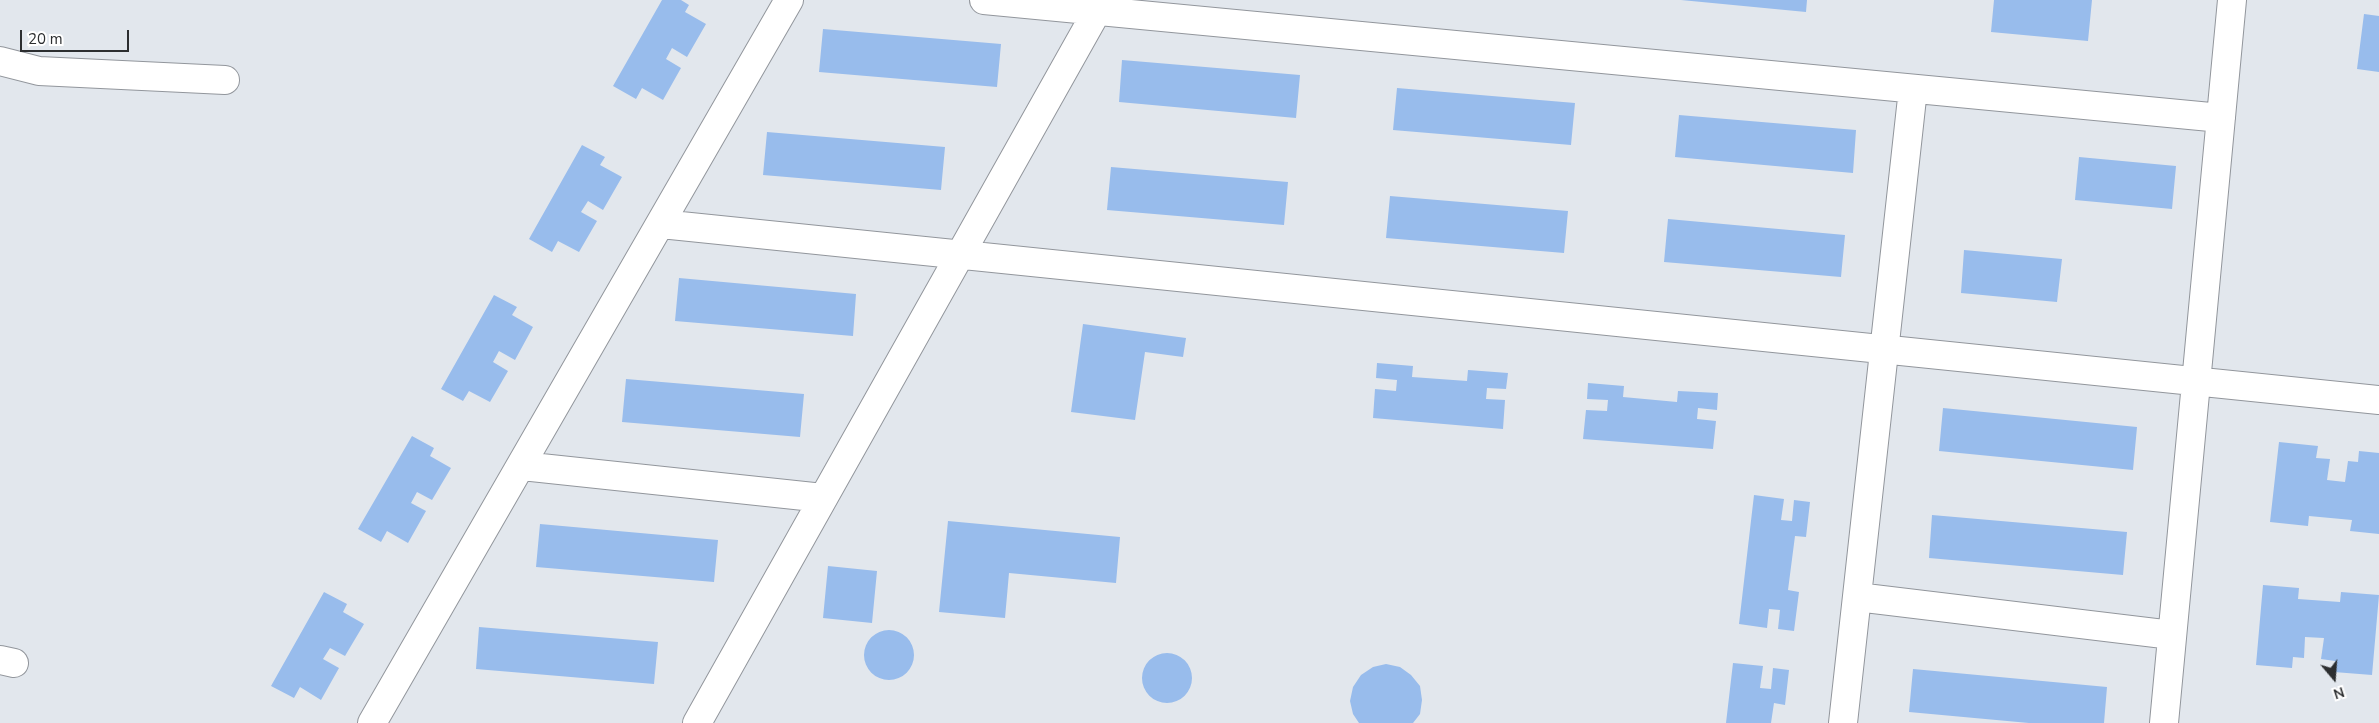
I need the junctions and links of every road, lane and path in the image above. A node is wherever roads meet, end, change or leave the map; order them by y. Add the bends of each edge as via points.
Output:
1 (789, 0) edge
2 (984, 0) edge
3 (2232, 0) edge
4 (1097, 11) junction
5 (0, 62) edge
6 (225, 80) dead end
7 (1913, 89) junction
8 (2221, 118) junction
9 (661, 224) junction
10 (960, 254) junction
11 (1884, 350) junction
12 (2196, 382) junction
13 (2379, 400) edge
14 (522, 466) junction
15 (823, 498) junction
16 (1857, 597) junction
17 (2172, 635) junction
18 (380, 722) edge
19 (696, 723) edge
20 (1843, 723) edge
21 (2164, 723) edge

1 - 9 lane
2 - 4 lane
3 - 8 lane
4 - 7 lane
4 - 10 lane
5 - 6 lane via 39,71
7 - 8 lane
7 - 11 lane
8 - 12 lane
9 - 10 lane
9 - 14 lane
10 - 11 lane
10 - 15 lane
11 - 12 lane
11 - 16 lane
12 - 13 lane
12 - 17 lane
14 - 15 lane
14 - 18 lane
15 - 19 lane
16 - 17 lane
16 - 20 lane
17 - 21 lane

